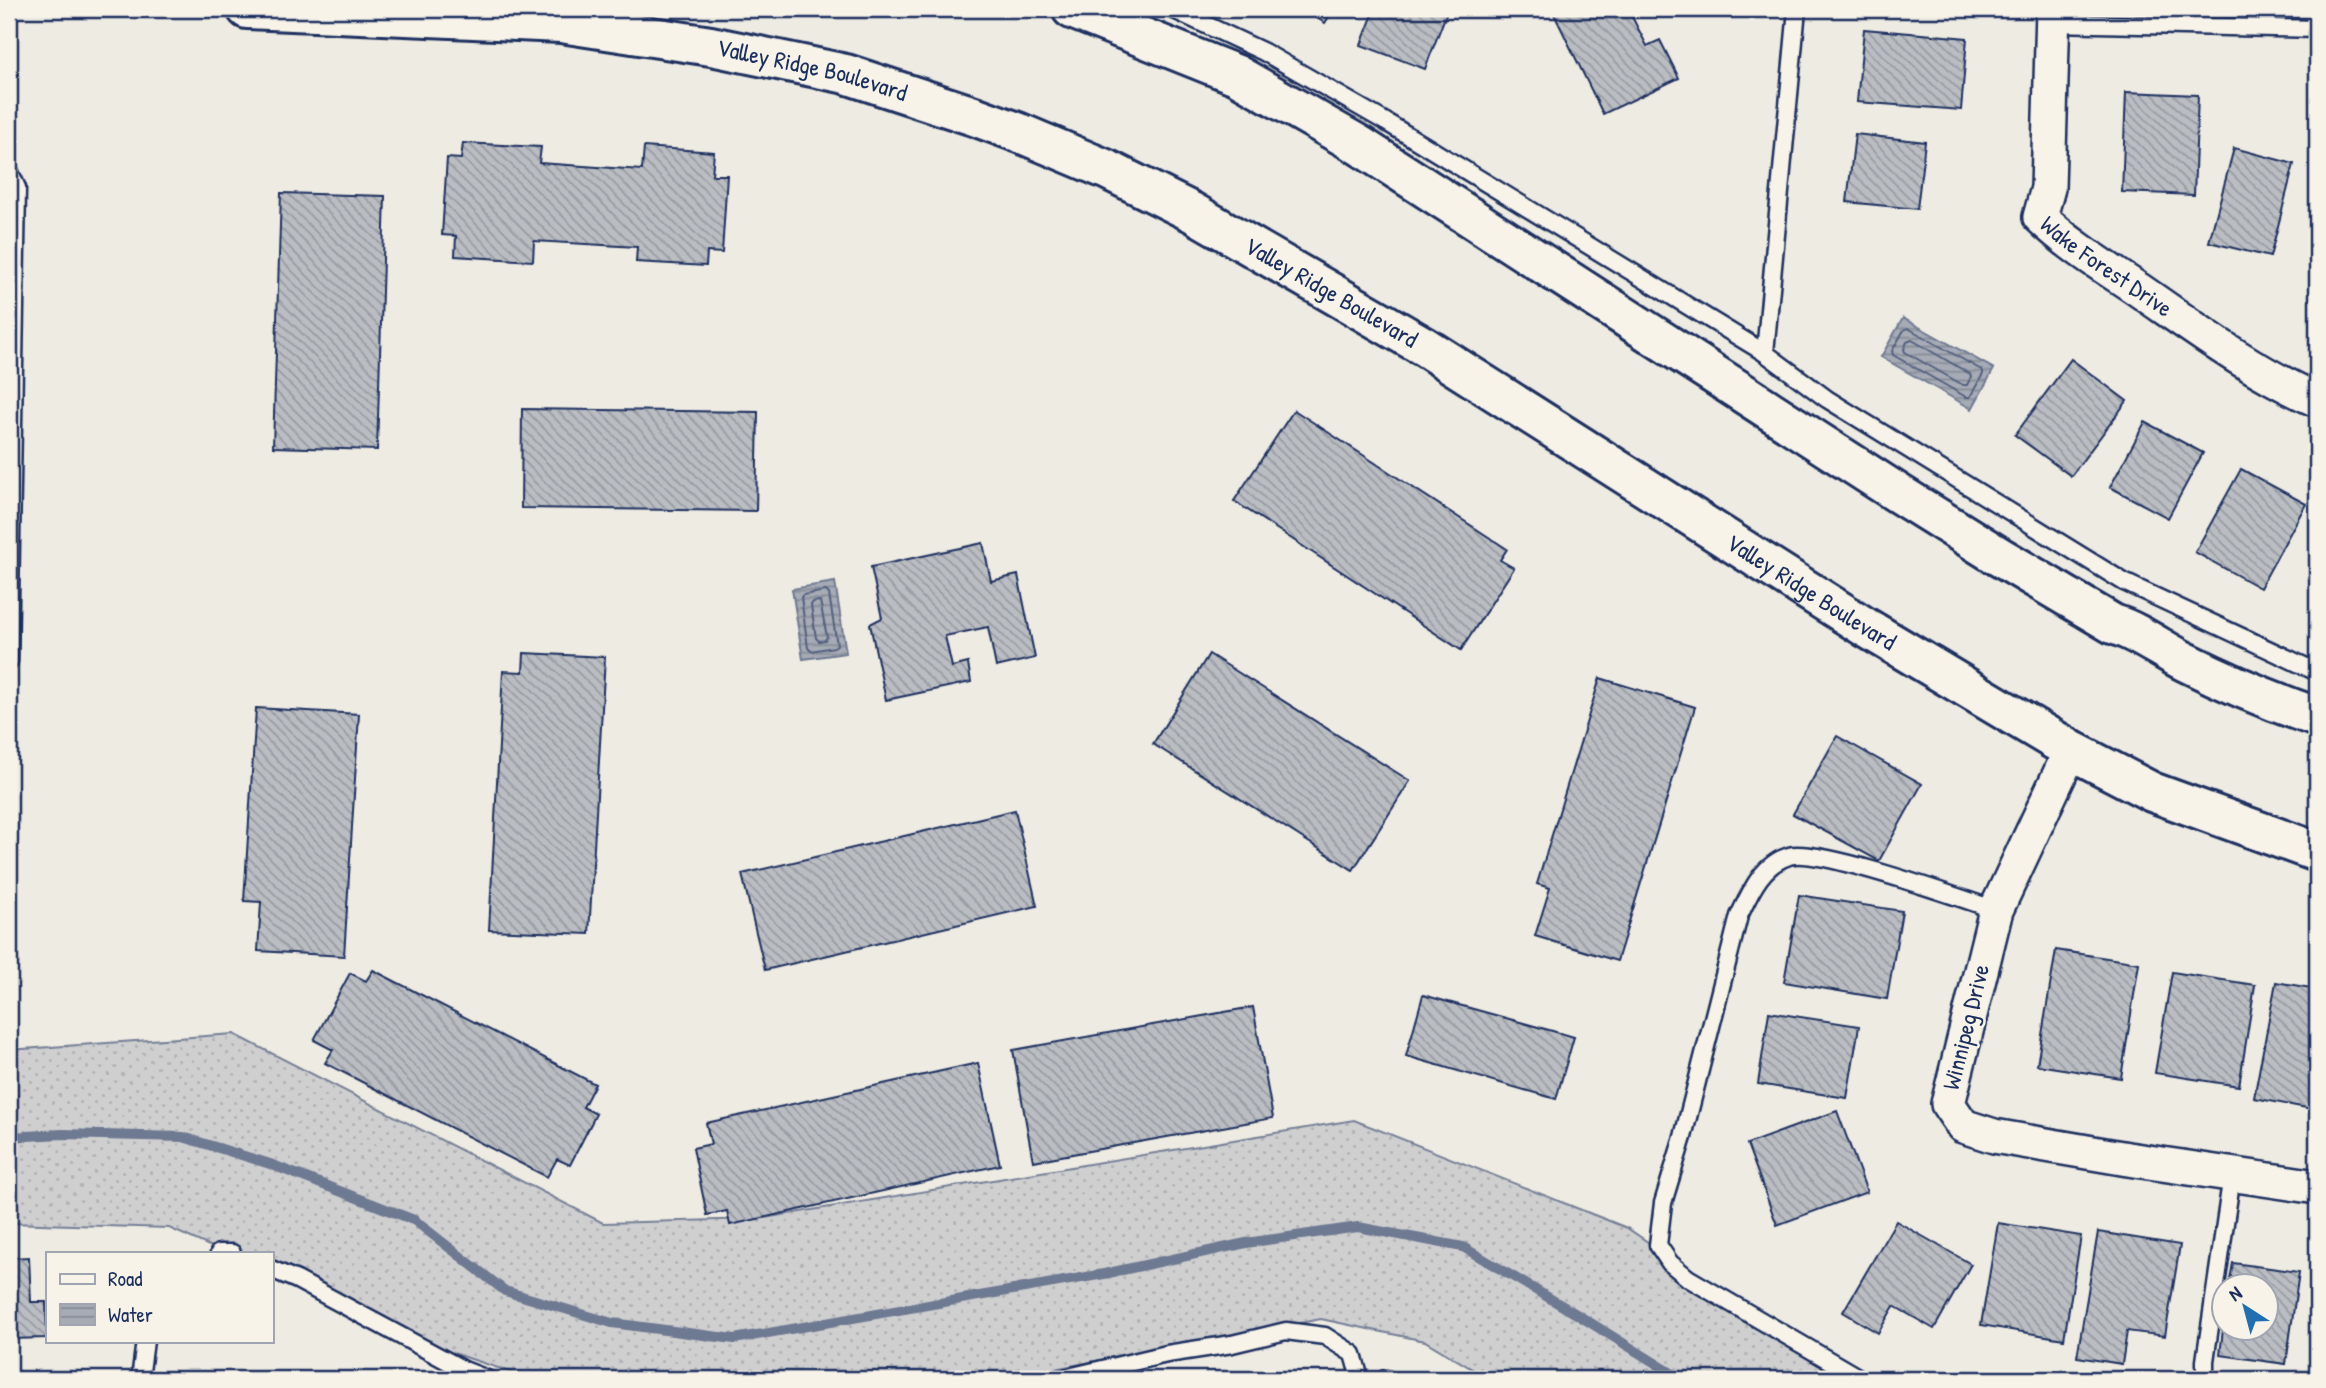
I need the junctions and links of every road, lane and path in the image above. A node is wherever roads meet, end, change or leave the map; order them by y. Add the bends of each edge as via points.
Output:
1 (247, 9) edge
2 (1072, 9) edge
3 (1172, 9) edge
4 (1797, 9) edge
5 (562, 16) edge
6 (2052, 16) edge
7 (2317, 29) edge
8 (9, 170) edge
9 (1765, 353) junction
10 (2317, 400) edge
11 (9, 661) edge
12 (2317, 672) edge
13 (2317, 717) edge
14 (2071, 750) junction
15 (2317, 852) edge
16 (1996, 909) junction
17 (2232, 1175) junction
18 (2317, 1187) edge
19 (273, 1270) edge
20 (145, 1342) edge
21 (140, 1379) edge
22 (487, 1379) edge
23 (1060, 1379) edge
24 (1360, 1379) edge
25 (1861, 1379) edge
26 (2206, 1379) edge

1 - 5 main road, Valley Ridge Boulevard
2 - 13 main road via 1237,75 1359,145 2011,564 2185,662
3 - 9 lane via 1264,52 1387,122
4 - 9 lane
5 - 14 main road, Valley Ridge Boulevard via 846,74 974,116 1108,170 1192,212 1425,347 1865,626
6 - 7 lane
6 - 10 street, Wake Forest Drive via 2048,188 2040,217 2063,239 2211,340
8 - 11 lane via 17,188
9 - 12 lane via 1827,399 2124,582
14 - 15 main road, Valley Ridge Boulevard via 2152,792
14 - 16 street, Winnipeg Drive
16 - 17 street, Winnipeg Drive via 1948,1104 1963,1126 1994,1136
16 - 25 lane via 1826,858 1790,855 1770,866 1738,916 1663,1203 1658,1245 1688,1278
17 - 18 street, Winnipeg Drive
17 - 26 lane
19 - 22 lane
20 - 21 lane
23 - 24 lane via 1286,1331 1325,1336 1344,1348 1353,1354

